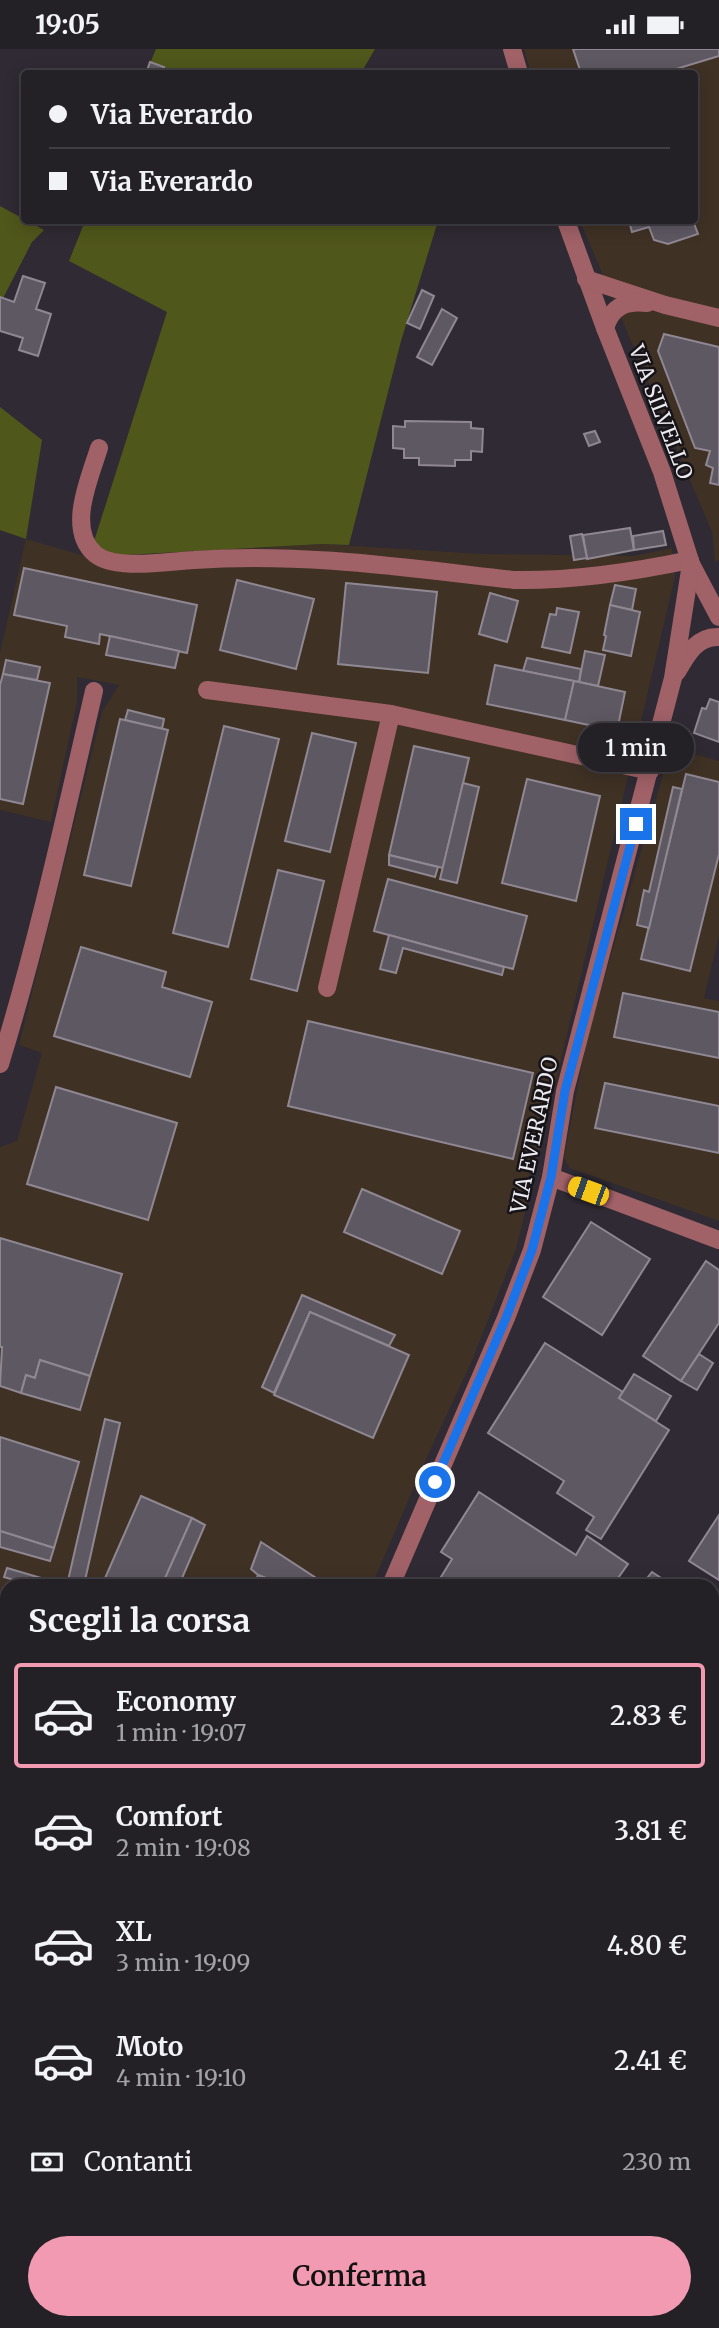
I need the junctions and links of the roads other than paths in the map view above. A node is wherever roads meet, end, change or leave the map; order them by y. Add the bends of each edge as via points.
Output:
1 (512, 49) edge
2 (518, 70) edge
3 (567, 224) edge
4 (586, 279) junction
5 (665, 305) junction
6 (719, 318) edge
7 (605, 328) junction
8 (99, 448) dead end
9 (691, 562) junction
10 (719, 617) edge
11 (719, 637) edge
12 (673, 678) junction
13 (207, 690) dead end
14 (94, 691) dead end
15 (391, 714) junction
16 (650, 771) junction
17 (327, 988) dead end
18 (0, 1064) edge
19 (551, 1177) junction
20 (719, 1240) edge
21 (394, 1579) edge

1 - 2 street
3 - 4 street, VIA SILVELLO
4 - 5 street
4 - 7 street, VIA SILVELLO
5 - 6 street
5 - 7 street via 624,303 611,314
7 - 9 street, VIA SILVELLO
8 - 9 street via 82,506 82,527 84,542 105,561 269,558 541,581
9 - 10 street, VIA SILVELLO
9 - 12 street, VIA EVERARDO
11 - 12 street, VIA EVERARDO via 700,641
12 - 16 street, VIA EVERARDO
13 - 15 street
14 - 18 street via 52,874
15 - 16 street
15 - 17 street
16 - 19 street, VIA EVERARDO via 565,1091
19 - 20 street
19 - 21 street, VIA EVERARDO via 532,1250 506,1318

